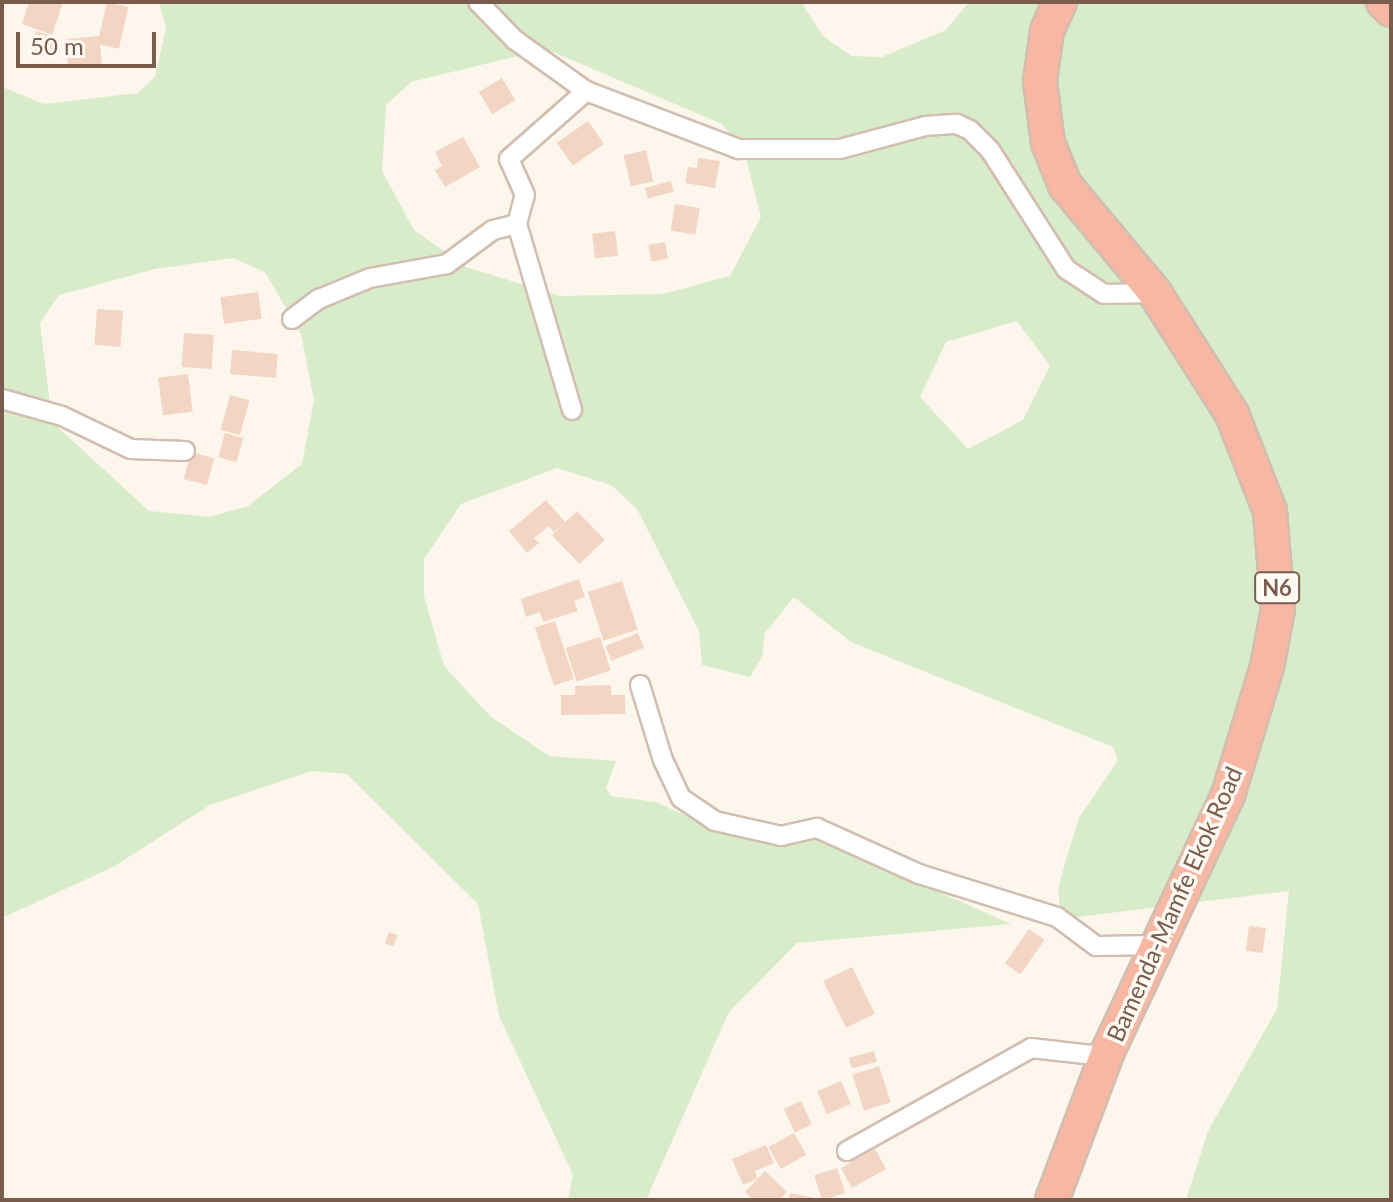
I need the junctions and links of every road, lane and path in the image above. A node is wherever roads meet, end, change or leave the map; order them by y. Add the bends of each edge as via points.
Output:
1 (478, 2) edge
2 (1060, 2) edge
3 (1383, 2) edge
4 (1391, 10) edge
5 (586, 91) junction
6 (517, 224) junction
7 (1155, 293) junction
8 (292, 319) dead end
9 (2, 399) edge
10 (572, 410) dead end
11 (185, 451) dead end
12 (640, 685) dead end
13 (1157, 945) junction
14 (1108, 1051) junction
15 (847, 1151) dead end
16 (1052, 1200) edge

1 - 5 street via 515,40
2 - 7 highway, Bamenda-Mamfe Ekok Road / N6 via 1047,31 1040,81 1048,143 1065,185 1087,217
3 - 4 highway
5 - 6 street via 509,159 525,195
5 - 7 street via 739,149 840,149 902,130 957,124 990,150 1066,269 1104,294
6 - 8 street via 493,230 447,264 370,278 319,299
6 - 10 street
7 - 13 highway, Bamenda-Mamfe Ekok Road / N6 via 1232,414 1252,460 1270,511 1278,609 1267,667 1228,795
9 - 11 street via 62,416 131,449
12 - 13 street via 681,798 715,821 781,836 817,828 919,874 1057,917 1096,946
13 - 14 highway, Bamenda-Mamfe Ekok Road / N6
14 - 15 street via 1092,1055 1031,1048
14 - 16 highway, Bamenda-Mamfe Ekok Road / N6

